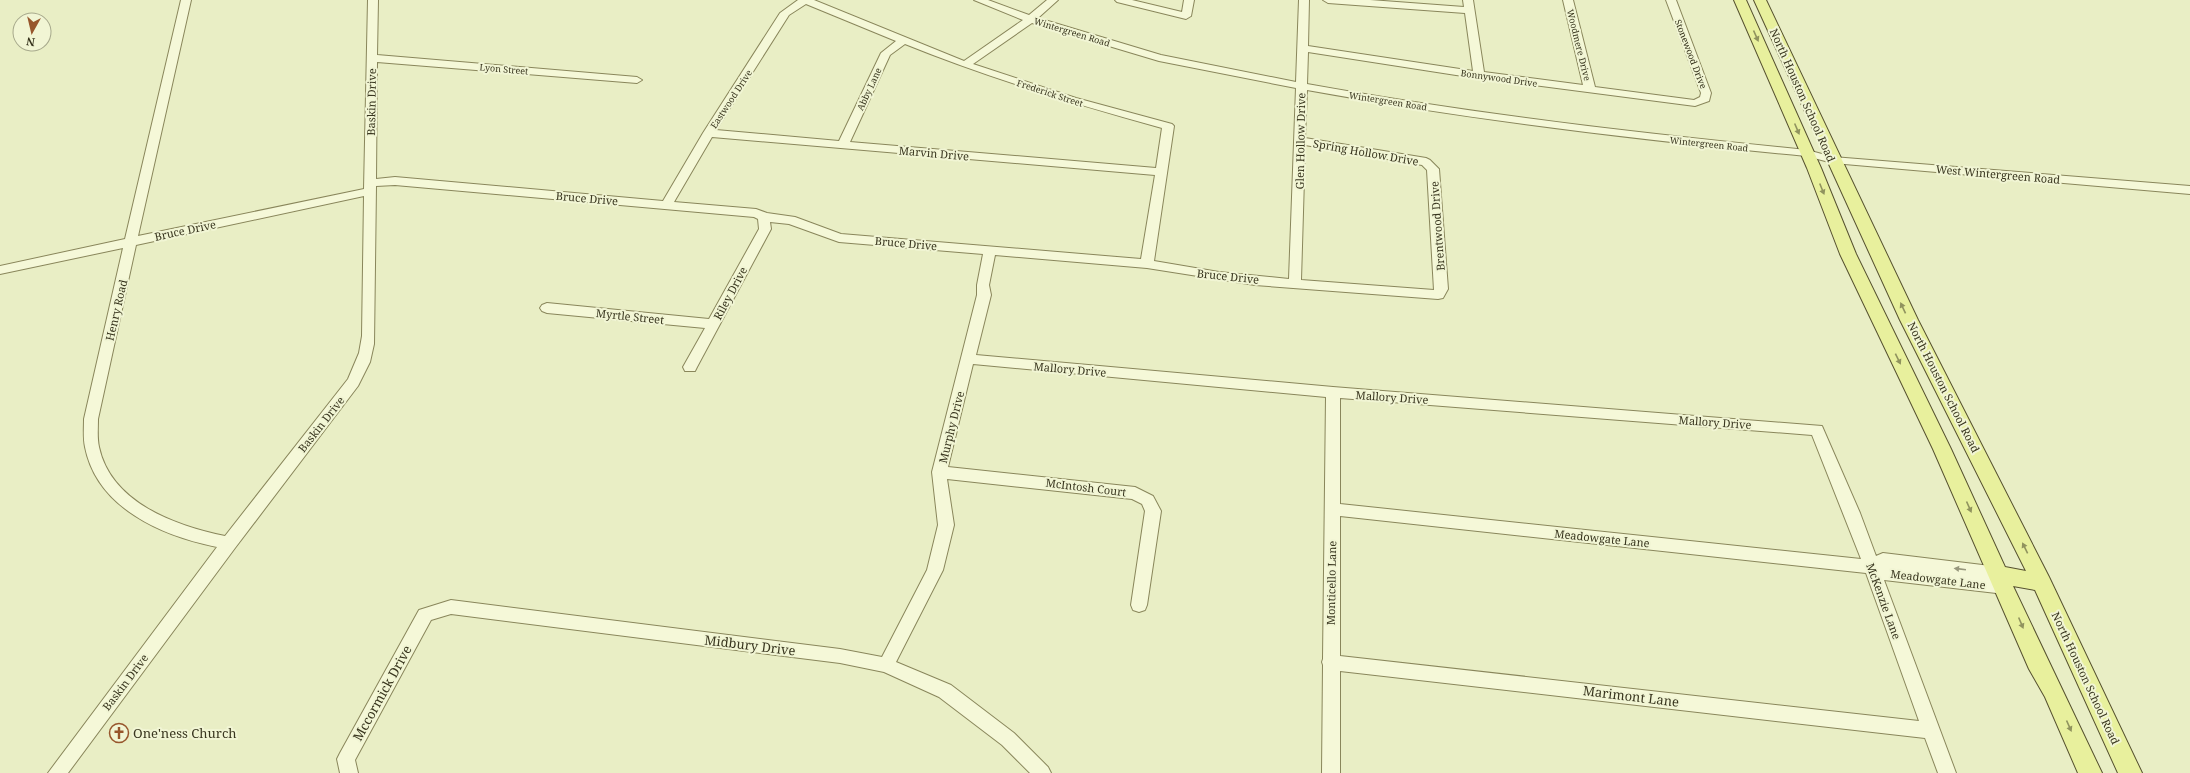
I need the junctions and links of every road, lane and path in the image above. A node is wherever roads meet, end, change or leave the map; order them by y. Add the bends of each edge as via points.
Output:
1 (186, 0) edge
2 (372, 0) edge
3 (805, 0) edge
4 (979, 0) edge
5 (1053, 0) edge
6 (1120, 0) edge
7 (1188, 0) edge
8 (1304, 0) edge
9 (1328, 0) edge
10 (1568, 0) edge
11 (1671, 0) edge
12 (1740, 0) edge
13 (1760, 0) edge
14 (1469, 5) edge
15 (1030, 20) junction
16 (904, 40) junction
17 (1302, 48) junction
18 (372, 58) junction
19 (965, 65) junction
20 (1479, 75) junction
21 (637, 80) dead end
22 (1301, 86) junction
23 (1590, 90) junction
24 (1695, 103) joint
25 (709, 133) junction
26 (1301, 141) junction
27 (842, 146) junction
28 (1807, 153) junction
29 (1833, 160) junction
30 (1430, 164) joint
31 (1160, 172) junction
32 (370, 187) junction
33 (2190, 190) edge
34 (666, 206) junction
35 (764, 217) junction
36 (132, 241) junction
37 (990, 251) junction
38 (1147, 264) junction
39 (0, 270) edge
40 (1295, 282) junction
41 (1442, 289) joint
42 (547, 308) dead end
43 (713, 324) junction
44 (968, 359) junction
45 (690, 367) dead end
46 (1333, 392) junction
47 (1817, 430) joint
48 (939, 472) junction
49 (1332, 509) junction
50 (229, 543) junction
51 (1872, 567) junction
52 (2002, 580) junction
53 (2042, 583) junction
54 (1139, 605) dead end
55 (425, 615) joint
56 (1330, 662) junction
57 (886, 665) junction
58 (1932, 731) junction
59 (57, 773) edge
60 (349, 773) edge
61 (1042, 773) edge
62 (1331, 773) edge
63 (1947, 773) edge
64 (2090, 773) edge
65 (2130, 773) edge

1 - 36 street, Henry Road via 147,164
2 - 18 street, Baskin Drive
3 - 16 street, Frederick Street
3 - 25 street, Eastwood Drive via 785,13
4 - 15 street, Wintergreen Road
5 - 15 street
6 - 7 street via 1186,16
8 - 17 street, Glen Hollow Drive
9 - 14 street
10 - 23 street, Woodmere Drive
11 - 24 street, Stonewood Drive via 1706,93 1705,99
12 -> 28 main road, North Houston School Road
13 - 29 main road, North Houston School Road
14 - 20 street
15 - 19 street
15 - 22 street, Wintergreen Road via 1141,53
16 - 19 street, Frederick Street
16 - 27 street, Abby Lane via 886,53
17 - 20 street, Bonnywood Drive
17 - 22 street, Glen Hollow Drive
18 - 21 street, Lyon Street
18 - 32 street, Baskin Drive
19 - 31 street, Frederick Street via 1072,100 1168,126
20 - 23 street, Bonnywood Drive
22 - 26 street, Glen Hollow Drive
22 - 28 street, Wintergreen Road via 1549,126
23 - 24 street, Bonnywood Drive
25 - 27 street, Marvin Drive
25 - 34 street, Eastwood Drive
26 - 30 street, Spring Hollow Drive
26 - 40 street, Glen Hollow Drive
27 - 31 street, Marvin Drive
28 - 29 street, West Wintergreen Road
28 -> 52 main road, North Houston School Road via 1848,254
29 - 33 street, West Wintergreen Road
53 -> 29 main road, North Houston School Road via 1909,320
30 - 41 street, Brentwood Drive via 1433,169
31 - 38 street, Frederick Street
32 - 34 street, Bruce Drive via 395,181
32 - 36 street, Bruce Drive
32 - 50 street, Baskin Drive via 369,341 364,365
34 - 35 street, Bruce Drive via 756,213
35 - 37 street, Bruce Drive via 791,220 839,238
35 - 43 street, Riley Drive via 765,229
36 - 39 street, Bruce Drive
36 - 50 street, Henry Road via 91,419 91,446 108,482 135,509 165,526 184,533
37 - 38 street, Bruce Drive
37 - 44 street, Murphy Drive via 983,285 984,295
38 - 40 street, Bruce Drive via 1186,272
40 - 41 street, Bruce Drive via 1438,295
42 - 43 street, Myrtle Street
43 - 45 street, Riley Drive
44 - 46 street, Mallory Drive
44 - 48 street, Murphy Drive
46 - 47 street, Mallory Drive
46 - 49 street, Monticello Lane
47 - 51 street, McKenzie Lane
48 - 54 street, McIntosh Court via 1135,493 1148,500 1153,511
48 - 57 street, Murphy Drive via 946,525 935,570
49 - 51 street, Meadowgate Lane
49 - 56 street, Monticello Lane
50 - 59 street, Baskin Drive
51 - 52 street, Meadowgate Lane via 1887,574
51 - 58 street, McKenzie Lane
52 - 53 main road
52 -> 64 main road, North Houston School Road via 2040,669 2054,691
53 - 65 main road, North Houston School Road
55 - 57 street, Midbury Drive via 451,607 840,656
55 - 60 street, Mccormick Drive via 346,759
56 - 58 street, Marimont Lane
56 - 62 street, Monticello Lane
57 - 61 street, Midbury Drive via 945,691 1008,739
58 - 63 street, McKenzie Lane

